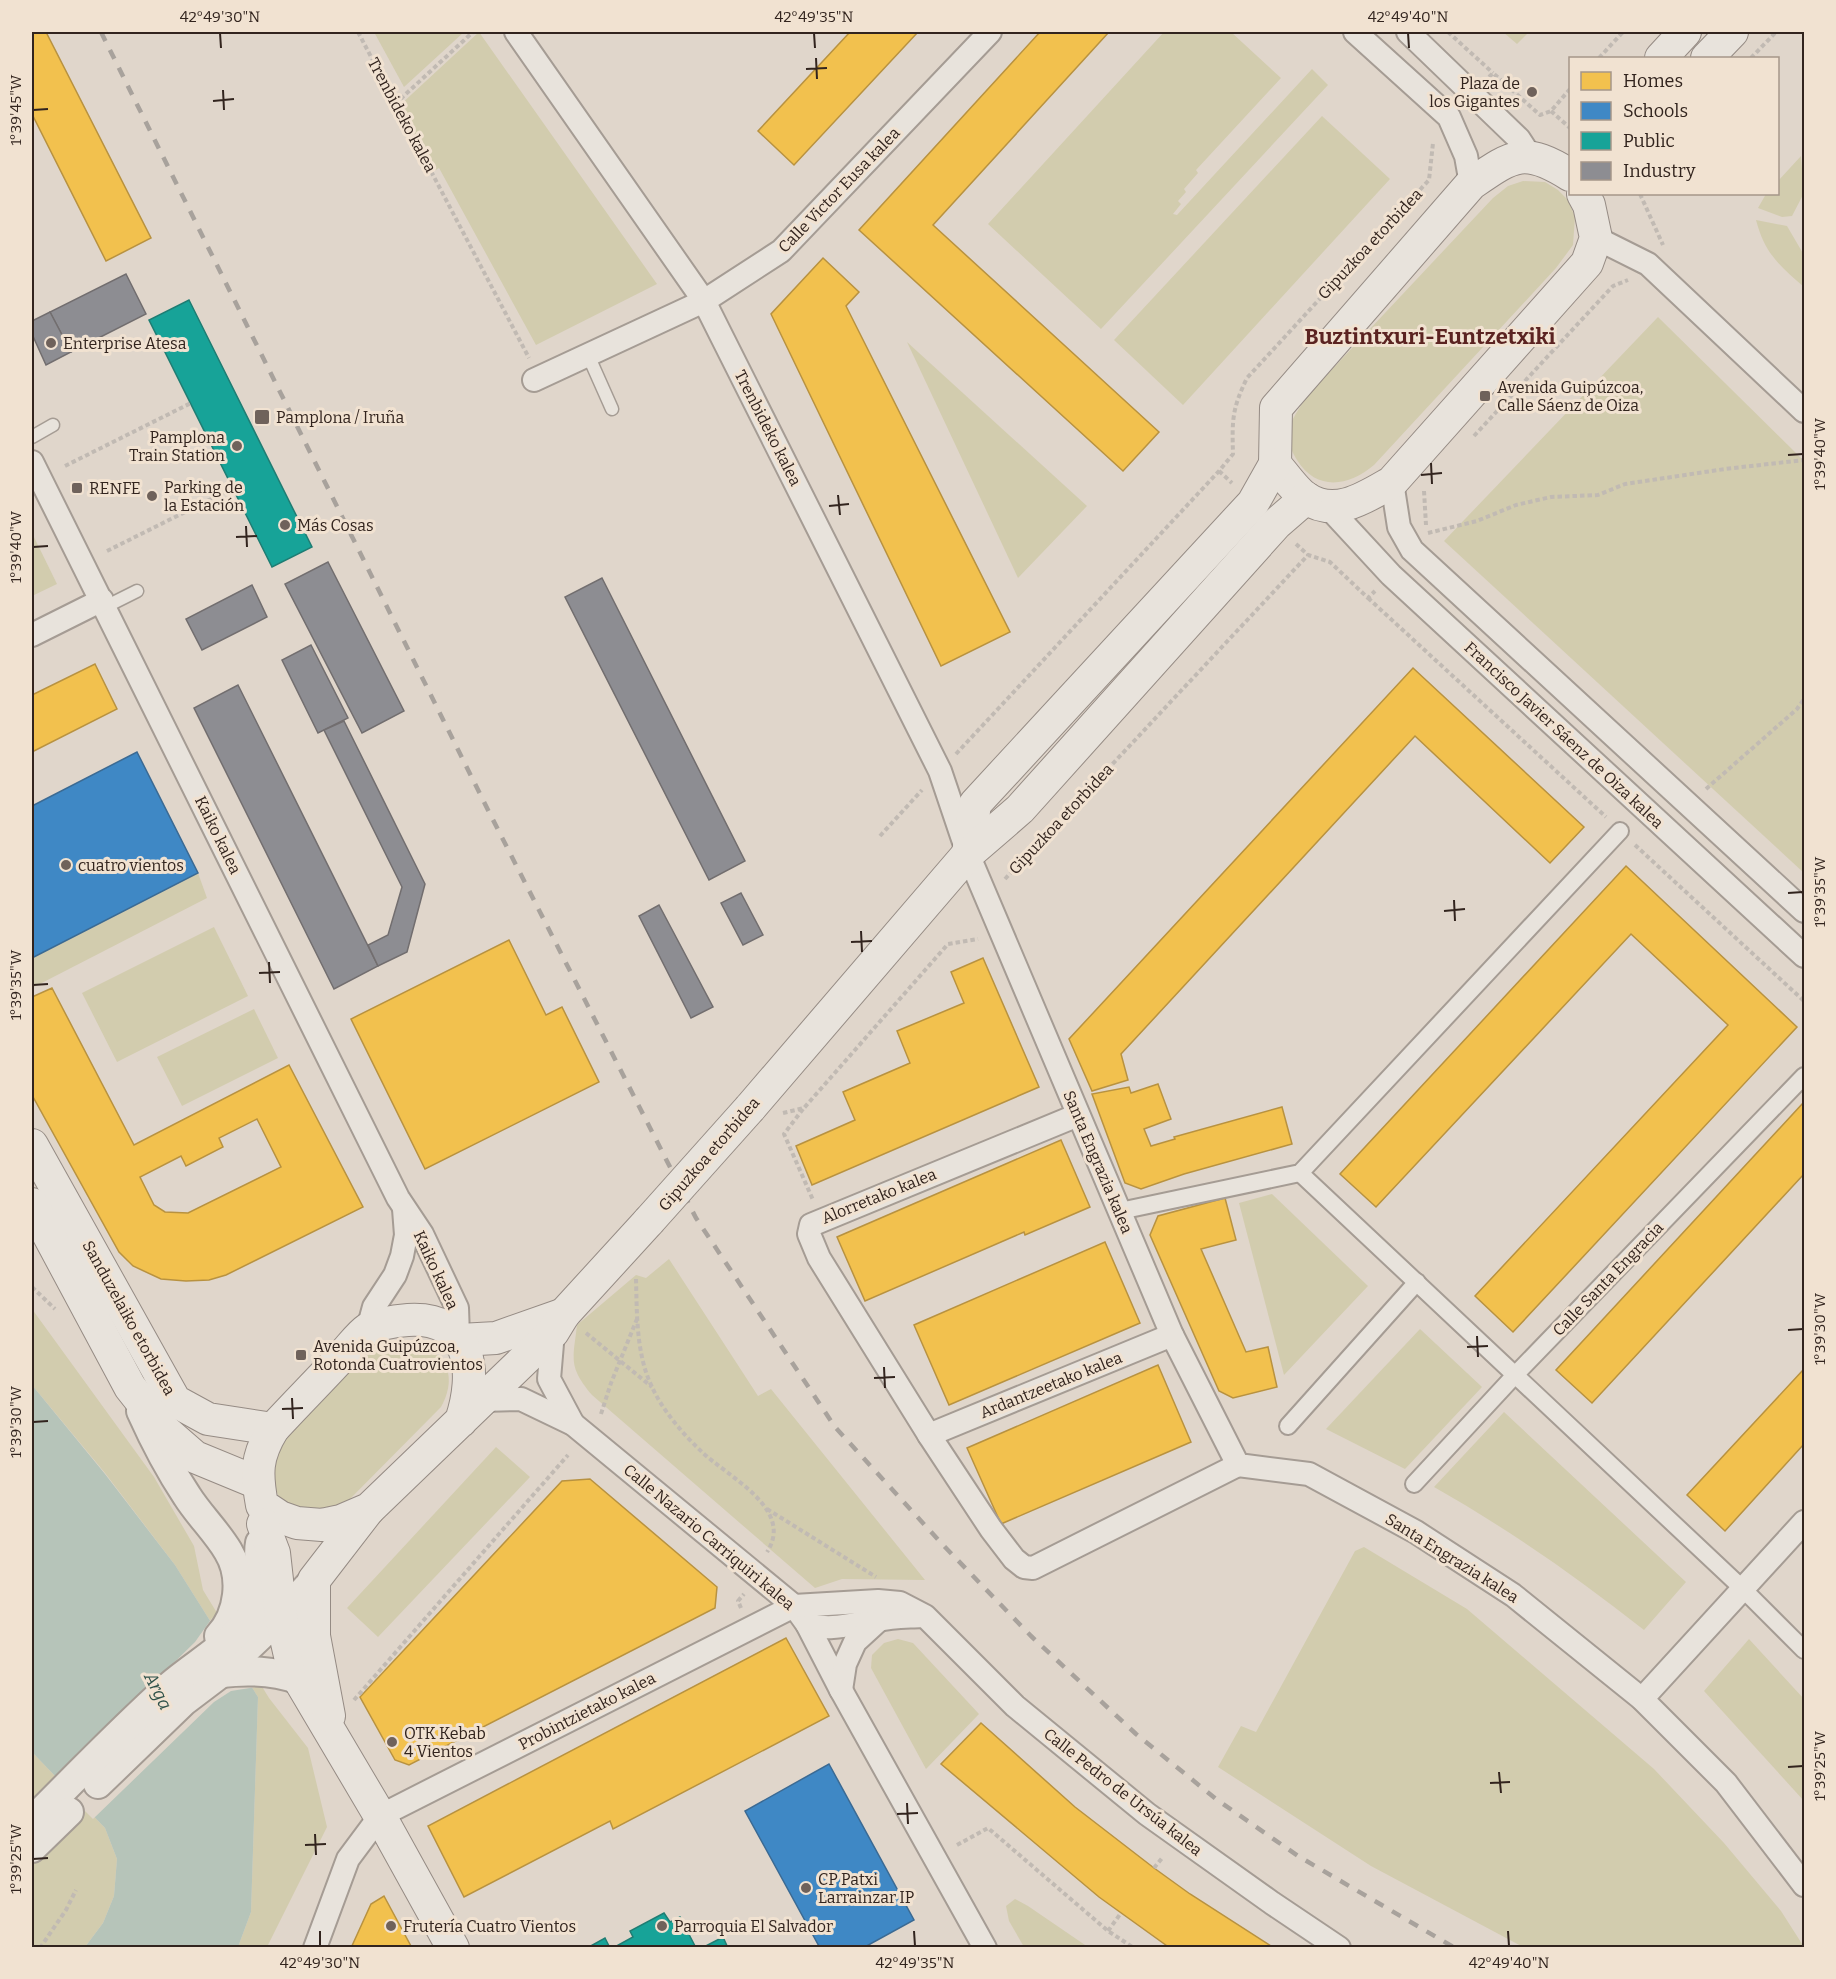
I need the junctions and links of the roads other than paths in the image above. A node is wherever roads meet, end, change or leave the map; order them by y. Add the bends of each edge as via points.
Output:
1 (516, 32) edge
2 (990, 32) edge
3 (1355, 32) edge
4 (1408, 32) edge
5 (1685, 32) edge
6 (1732, 32) edge
7 (1661, 57) edge
8 (1708, 57) edge
9 (1555, 161) edge
10 (1471, 184) junction
11 (1588, 197) edge
12 (1596, 238) junction
13 (704, 301) junction
14 (588, 355) junction
15 (534, 380) dead end
16 (612, 409) dead end
17 (1804, 411) edge
18 (53, 425) dead end
19 (32, 437) edge
20 (32, 462) edge
21 (1275, 464) junction
22 (1392, 482) junction
23 (1318, 503) junction
24 (137, 591) dead end
25 (103, 604) junction
26 (32, 635) edge
27 (1620, 831) road end
28 (968, 854) junction
29 (1804, 911) edge
30 (1804, 956) edge
31 (1804, 1076) edge
32 (1078, 1115) junction
33 (32, 1145) edge
34 (1300, 1173) junction
35 (32, 1204) edge
36 (404, 1208) junction
37 (1120, 1211) junction
38 (1417, 1282) junction
39 (568, 1326) junction
40 (368, 1329) junction
41 (1172, 1335) junction
42 (459, 1338) junction
43 (1515, 1375) junction
44 (130, 1387) junction
45 (472, 1410) junction
46 (573, 1424) junction
47 (1288, 1426) dead end
48 (273, 1428) junction
49 (929, 1435) junction
50 (1238, 1465) junction
51 (1414, 1484) dead end
52 (261, 1504) junction
53 (369, 1509) junction
54 (1804, 1522) edge
55 (314, 1580) junction
56 (1743, 1589) junction
57 (794, 1606) junction
58 (925, 1616) junction
59 (879, 1619) junction
60 (265, 1623) junction
61 (807, 1624) junction
62 (1804, 1650) edge
63 (214, 1666) junction
64 (299, 1680) junction
65 (841, 1690) junction
66 (1642, 1699) junction
67 (333, 1735) junction
68 (380, 1816) junction
69 (32, 1821) edge
70 (32, 1848) edge
71 (1804, 1885) edge
72 (315, 1947) edge
73 (453, 1947) edge
74 (985, 1947) edge
75 (1339, 1947) edge

1 - 13 street, Trenbideko kalea
2 - 13 street, Calle Victor Eusa kalea via 781,252
3 - 10 street via 1449,117 1466,156
4 - 9 street via 1519,139
5 - 7 main road
6 - 8 main road
9 - 10 main road via 1504,162
10 - 21 main road via 1276,408
11 - 12 main road
12 - 17 street via 1648,264
12 - 22 main road via 1587,263
13 - 14 street, Calle Victor Eusa kalea
13 - 28 street, Trenbideko kalea via 940,771
14 - 15 street, Calle Victor Eusa kalea
14 - 16 lane
18 - 19 lane
20 - 25 street, Kaiko kalea
21 - 23 main road
21 - 28 main road via 1253,503 975,804
22 - 23 main road via 1364,499
22 - 29 street, Francisco Javier Sáenz de Oiza kalea via 1399,527 1412,550
23 - 28 main road, Gipuzkoa etorbidea via 1276,524 1020,809
23 - 30 street, Francisco Javier Sáenz de Oiza kalea
24 - 25 lane
25 - 26 street
25 - 36 street, Kaiko kalea
27 - 34 street
28 - 32 street, Santa Engrazia kalea
28 - 39 main road, Gipuzkoa etorbidea, bridge via 650,1221
31 - 43 street, Calle Santa Engracia
32 - 37 street, Santa Engrazia kalea
32 - 49 street, Alorretako kalea via 810,1225 809,1234 819,1258
33 - 48 main road, Sanduzelaiko etorbidea via 175,1401 208,1419
34 - 37 street
34 - 38 street
35 - 44 main road, Sanduzelaiko etorbidea
36 - 40 street, Kaiko kalea via 406,1235 402,1256 395,1275 374,1307
36 - 42 street, Kaiko kalea via 422,1234 457,1308
37 - 41 street, Santa Engrazia kalea
38 - 43 street
38 - 47 street
39 - 42 main road, Gipuzkoa etorbidea via 496,1338
39 - 45 main road, Gipuzkoa etorbidea
39 - 46 street, Calle Nazario Carriquiri kalea via 549,1379
40 - 42 main road via 417,1319 436,1323
40 - 48 main road
41 - 49 street, Ardantzeetako kalea
41 - 50 street, Santa Engrazia kalea
42 - 45 main road via 467,1359
43 - 51 street, Calle Santa Engracia
43 - 56 street
44 - 52 main road, Sanduzelaiko etorbidea via 164,1430 195,1458
44 - 63 street, Sanduzelaiko etorbidea via 154,1439 188,1497 229,1552 237,1575 234,1611 212,1645
45 - 46 street, Calle Nazario Carriquiri kalea via 521,1398
45 - 53 main road, Gipuzkoa etorbidea
46 - 57 street, Calle Nazario Carriquiri kalea
48 - 52 main road via 258,1462
49 - 50 street via 1014,1559 1033,1568
50 - 66 street, Santa Engrazia kalea via 1309,1474 1416,1532 1513,1595
52 - 53 main road, Sanduzelaiko etorbidea via 297,1523 321,1525
52 - 60 main road via 274,1553
53 - 55 main road
54 - 56 street
55 - 60 street
55 - 67 main road via 314,1636
56 - 62 street
56 - 66 street
57 - 58 street, Calle Pedro de Ursúa kalea via 878,1601 900,1603
57 - 61 street, Calle Nazario Carriquiri kalea
57 - 68 street, Probintzietako kalea
58 - 59 street
58 - 75 street, Calle Pedro de Ursúa kalea via 1014,1706 1147,1814
59 - 61 street via 841,1627 818,1628
59 - 65 street via 855,1642
60 - 63 street
60 - 64 main road
61 - 65 street, Calle Nazario Carriquiri kalea
63 - 64 street via 284,1674
63 - 69 street via 171,1685
63 - 70 street via 184,1701
64 - 67 main road
65 - 74 street, Calle Nazario Carriquiri kalea
66 - 71 street, Santa Engrazia kalea via 1726,1783
67 - 68 main road
68 - 72 street via 348,1859
68 - 73 main road

